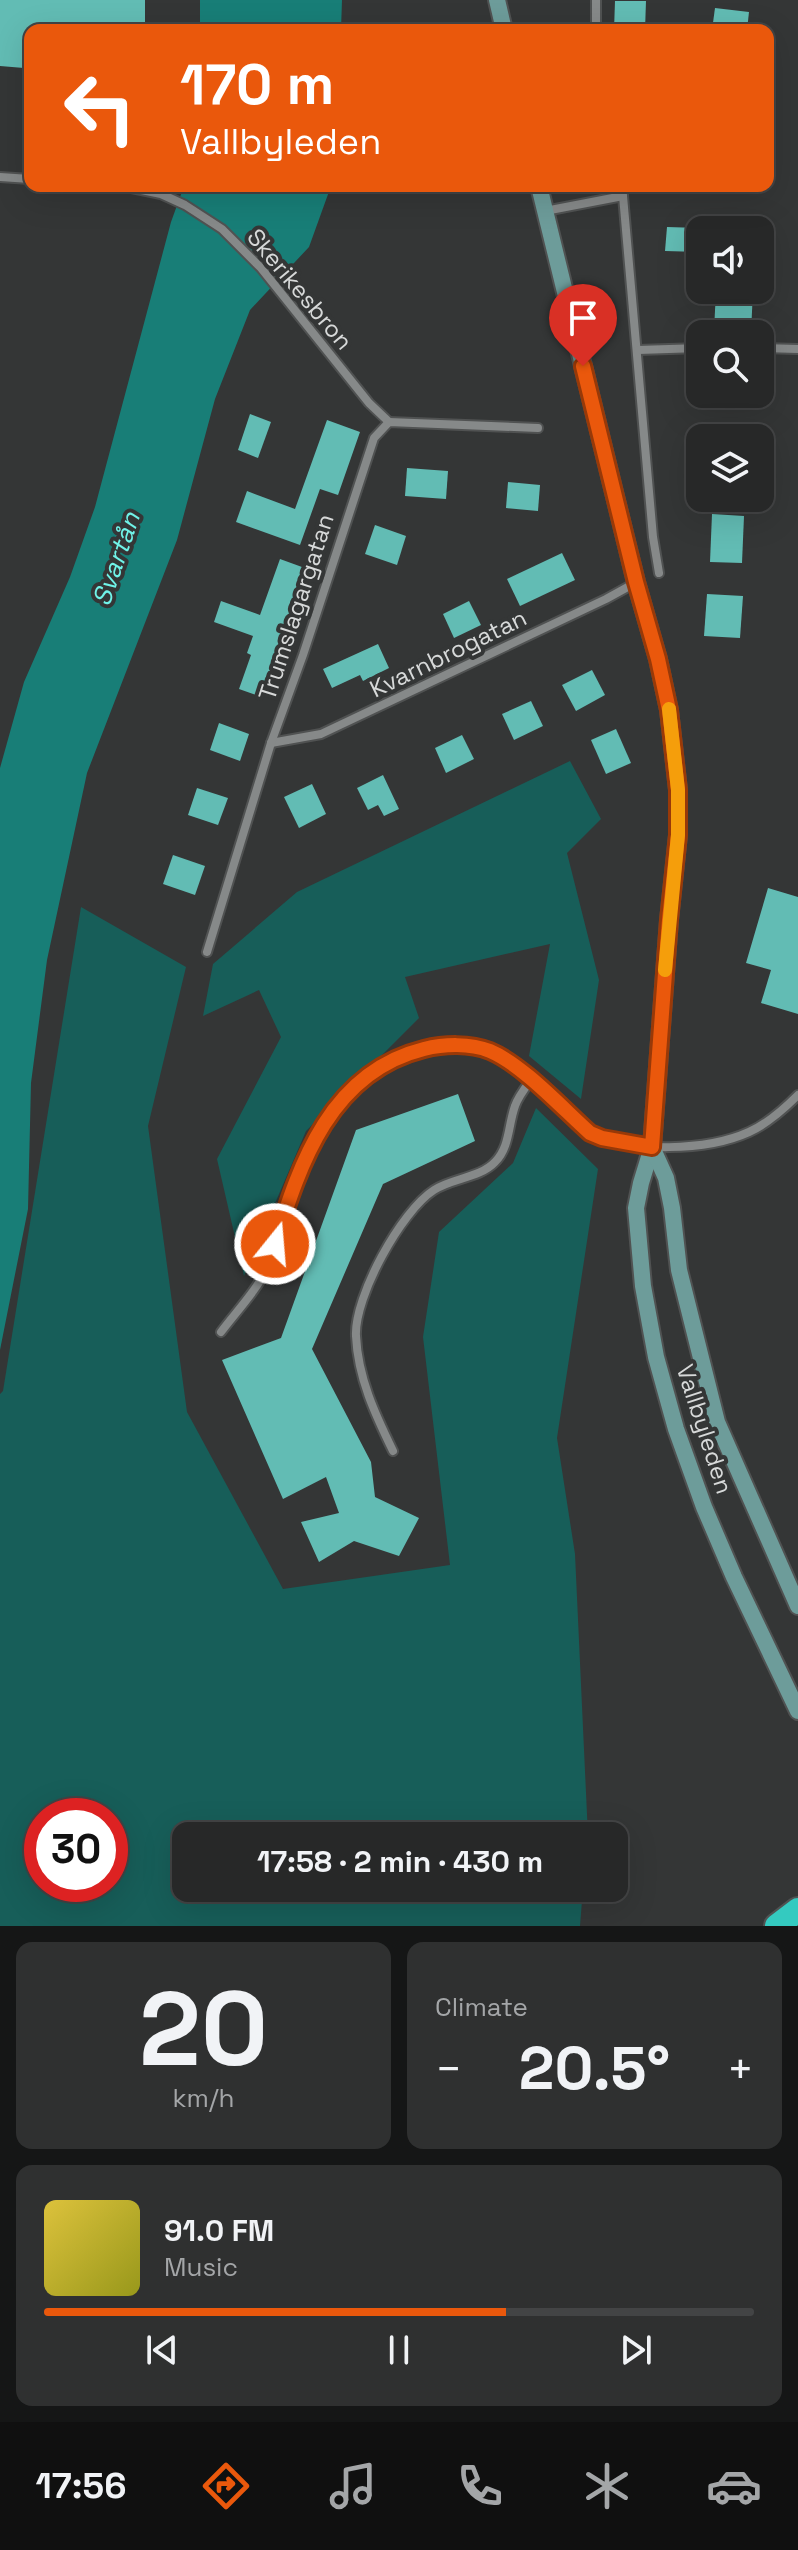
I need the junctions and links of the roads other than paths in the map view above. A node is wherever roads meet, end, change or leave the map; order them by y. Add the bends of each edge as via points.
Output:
1 (497, 0) edge
2 (596, 0) edge
3 (503, 24) edge
4 (596, 24) edge
5 (0, 177) edge
6 (24, 179) edge
7 (151, 192) edge
8 (540, 192) edge
9 (622, 192) edge
10 (623, 196) junction
11 (545, 211) junction
12 (686, 348) edge
13 (774, 348) edge
14 (798, 349) edge
15 (638, 350) junction
16 (389, 422) junction
17 (538, 428) dead end
18 (659, 573) dead end
19 (636, 582) junction
20 (271, 743) junction
21 (207, 952) dead end
22 (531, 1080) junction
23 (798, 1095) edge
24 (652, 1147) junction
25 (221, 1332) dead end
26 (393, 1451) dead end
27 (798, 1606) edge
28 (798, 1711) edge
29 (798, 1910) edge
30 (777, 1926) edge

1 - 3 main road
2 - 4 street
5 - 6 street
7 - 16 street, Skerikesbron via 185,205 222,229
8 - 11 main road, Vallbyleden
9 - 10 street
10 - 11 street
10 - 15 street
11 - 19 main road, Vallbyleden
12 - 15 street
13 - 14 street
15 - 18 street
16 - 17 street
16 - 20 street, Trumslagargatan via 368,453
19 - 20 street, Kvarnbrogatan via 344,724
19 - 24 main road, Vallbyleden via 669,710 678,790
20 - 21 street, Trumslagargatan
22 - 24 street via 590,1133
22 - 25 street via 488,1050 457,1045 401,1055 376,1068 330,1113 291,1191 266,1270
22 - 26 street via 515,1103 505,1148 494,1164 435,1189 416,1206 380,1257 355,1332 366,1391
23 - 24 street via 748,1132 715,1142
24 - 27 main road, Vallbyleden via 666,1178 679,1270 717,1422
24 - 28 main road, Vallbyleden via 636,1210 656,1357 704,1507
29 - 30 highway

